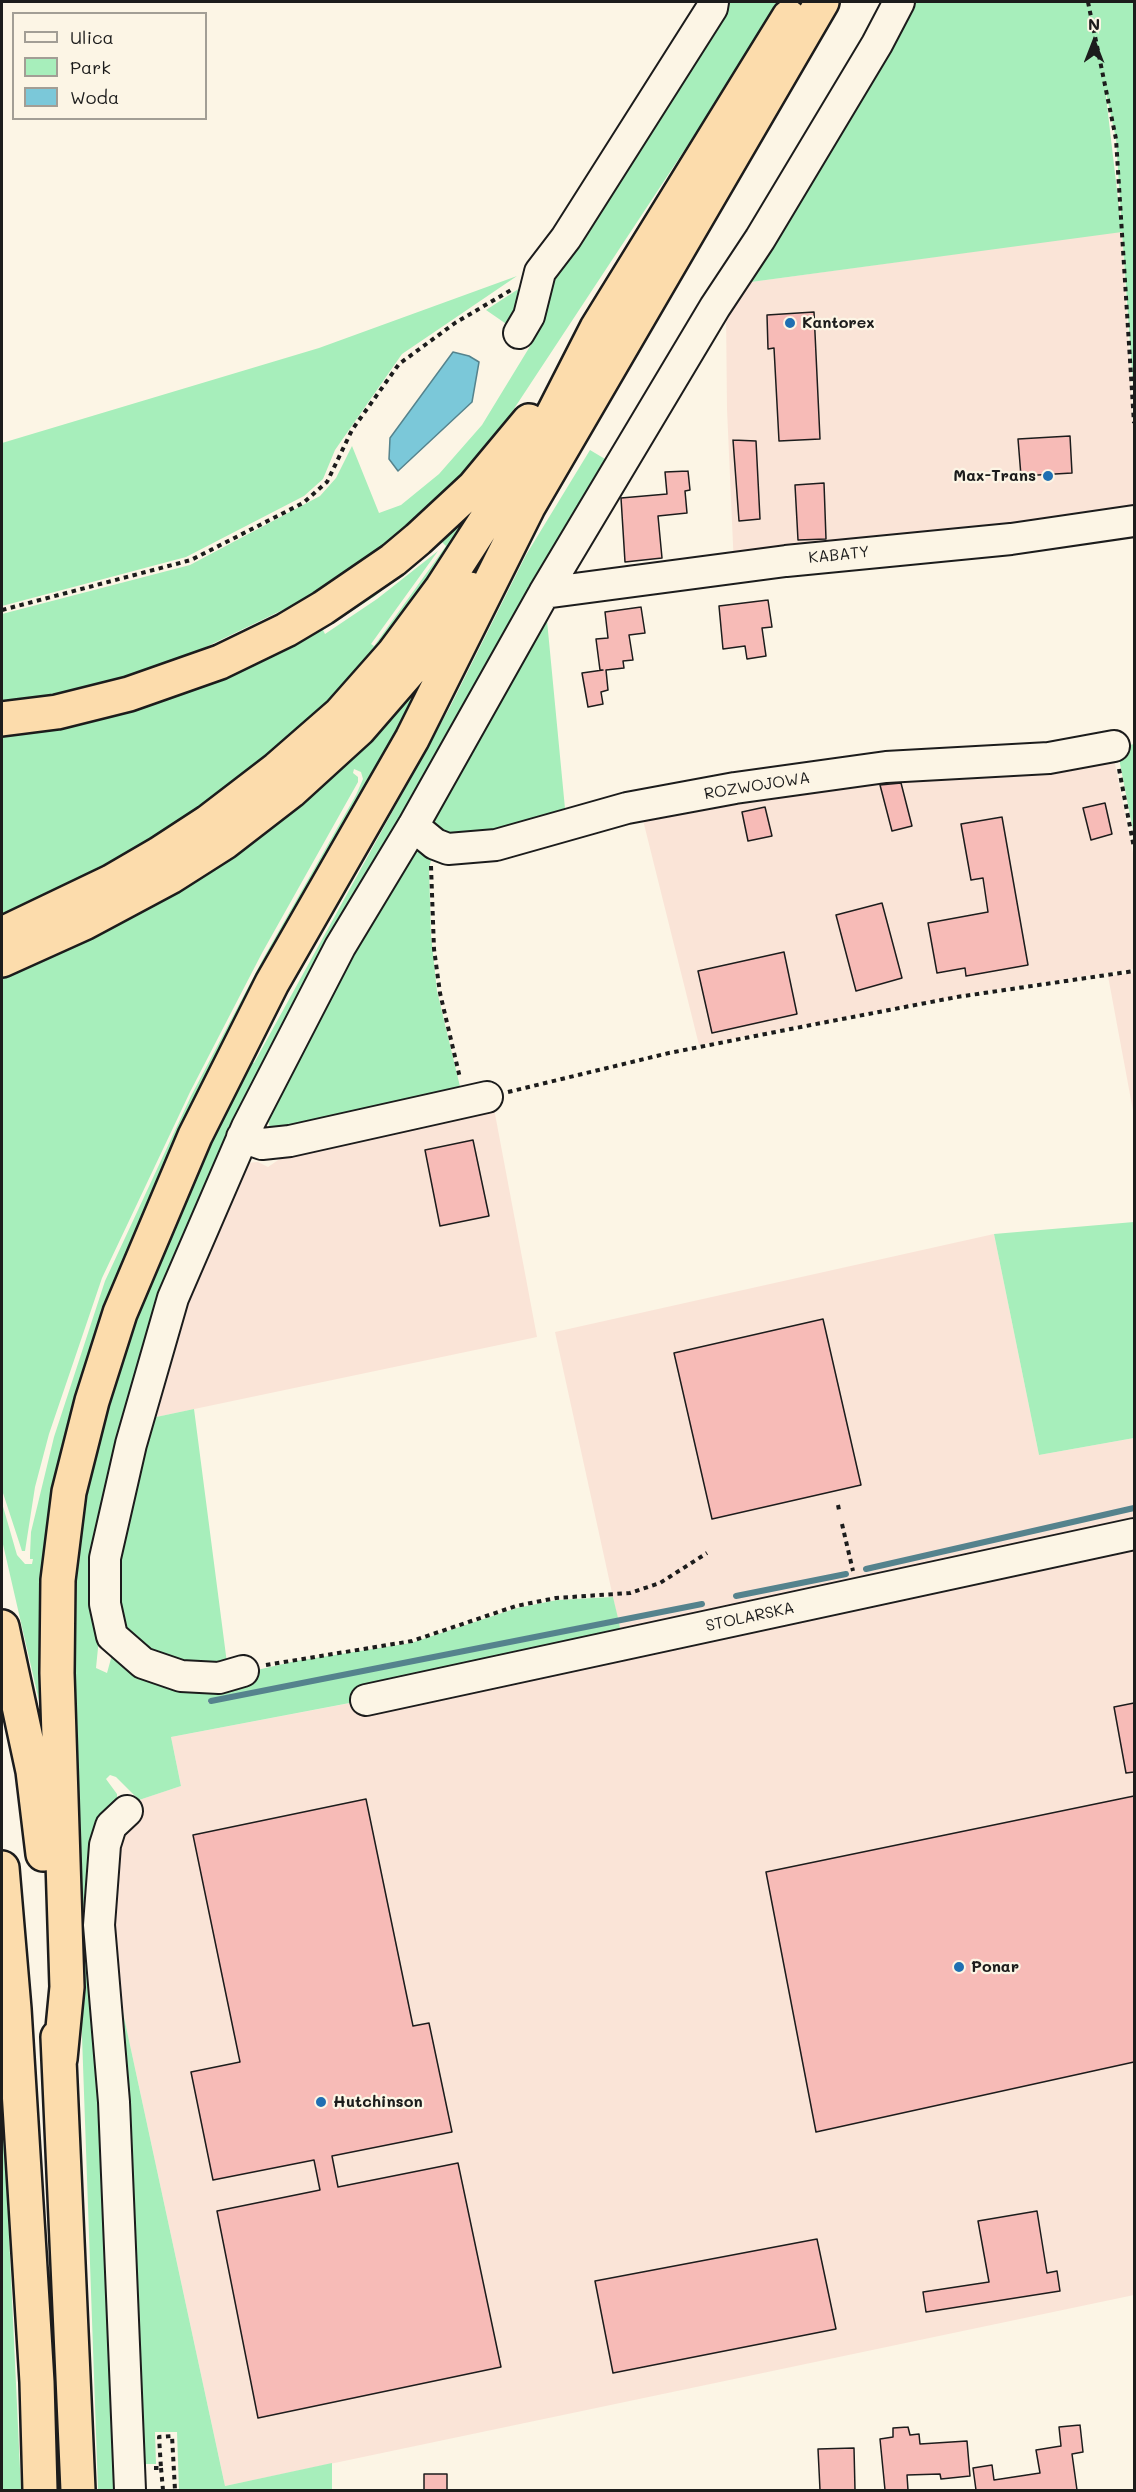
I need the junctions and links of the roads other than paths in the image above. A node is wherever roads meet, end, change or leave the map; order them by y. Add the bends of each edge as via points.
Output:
1 (713, 2) edge
2 (798, 2) edge
3 (822, 2) edge
4 (899, 2) edge
5 (597, 328) junction
6 (519, 333) dead end
7 (528, 507) junction
8 (1134, 521) edge
9 (544, 593) junction
10 (2, 719) edge
11 (1114, 746) road end
12 (412, 826) junction
13 (2, 934) edge
14 (2, 960) edge
15 (476, 1099) road end
16 (242, 1137) junction
17 (1134, 1534) edge
18 (2, 1627) edge
19 (243, 1671) road end
20 (366, 1700) dead end
21 (127, 1811) dead end
22 (2, 1868) edge
23 (60, 2059) junction
24 (130, 2480) edge
25 (40, 2490) edge
26 (78, 2490) edge

1 - 6 street via 566,238 540,272 529,316
2 - 5 highway
3 - 7 highway
4 - 9 street via 859,75
5 - 10 highway via 523,430 474,487 393,560 323,608 267,640 173,680 93,705
5 - 13 highway via 548,424 448,579 393,654 340,714 243,795 159,854 111,882
7 - 14 highway via 411,669 359,729 291,791 225,842 170,877
7 - 23 highway via 412,739 272,983 223,1079 154,1229 120,1313 92,1401 69,1492 58,1580 57,1673 67,1987
8 - 9 street, KABATY
9 - 12 street
11 - 12 street, ROZWOJOWA via 1049,759 886,767 760,784 627,808 496,845 448,849
12 - 16 street via 340,947
15 - 16 street via 290,1141 262,1143
16 - 19 street via 173,1298 131,1444 105,1558 105,1604 112,1636 143,1663 181,1676 219,1678
17 - 20 street, STOLARSKA
18 - 23 highway via 33,1771
21 - 24 street via 111,1826 105,1845 99,1925 114,2102
22 - 25 highway via 37,2382
23 - 26 highway

